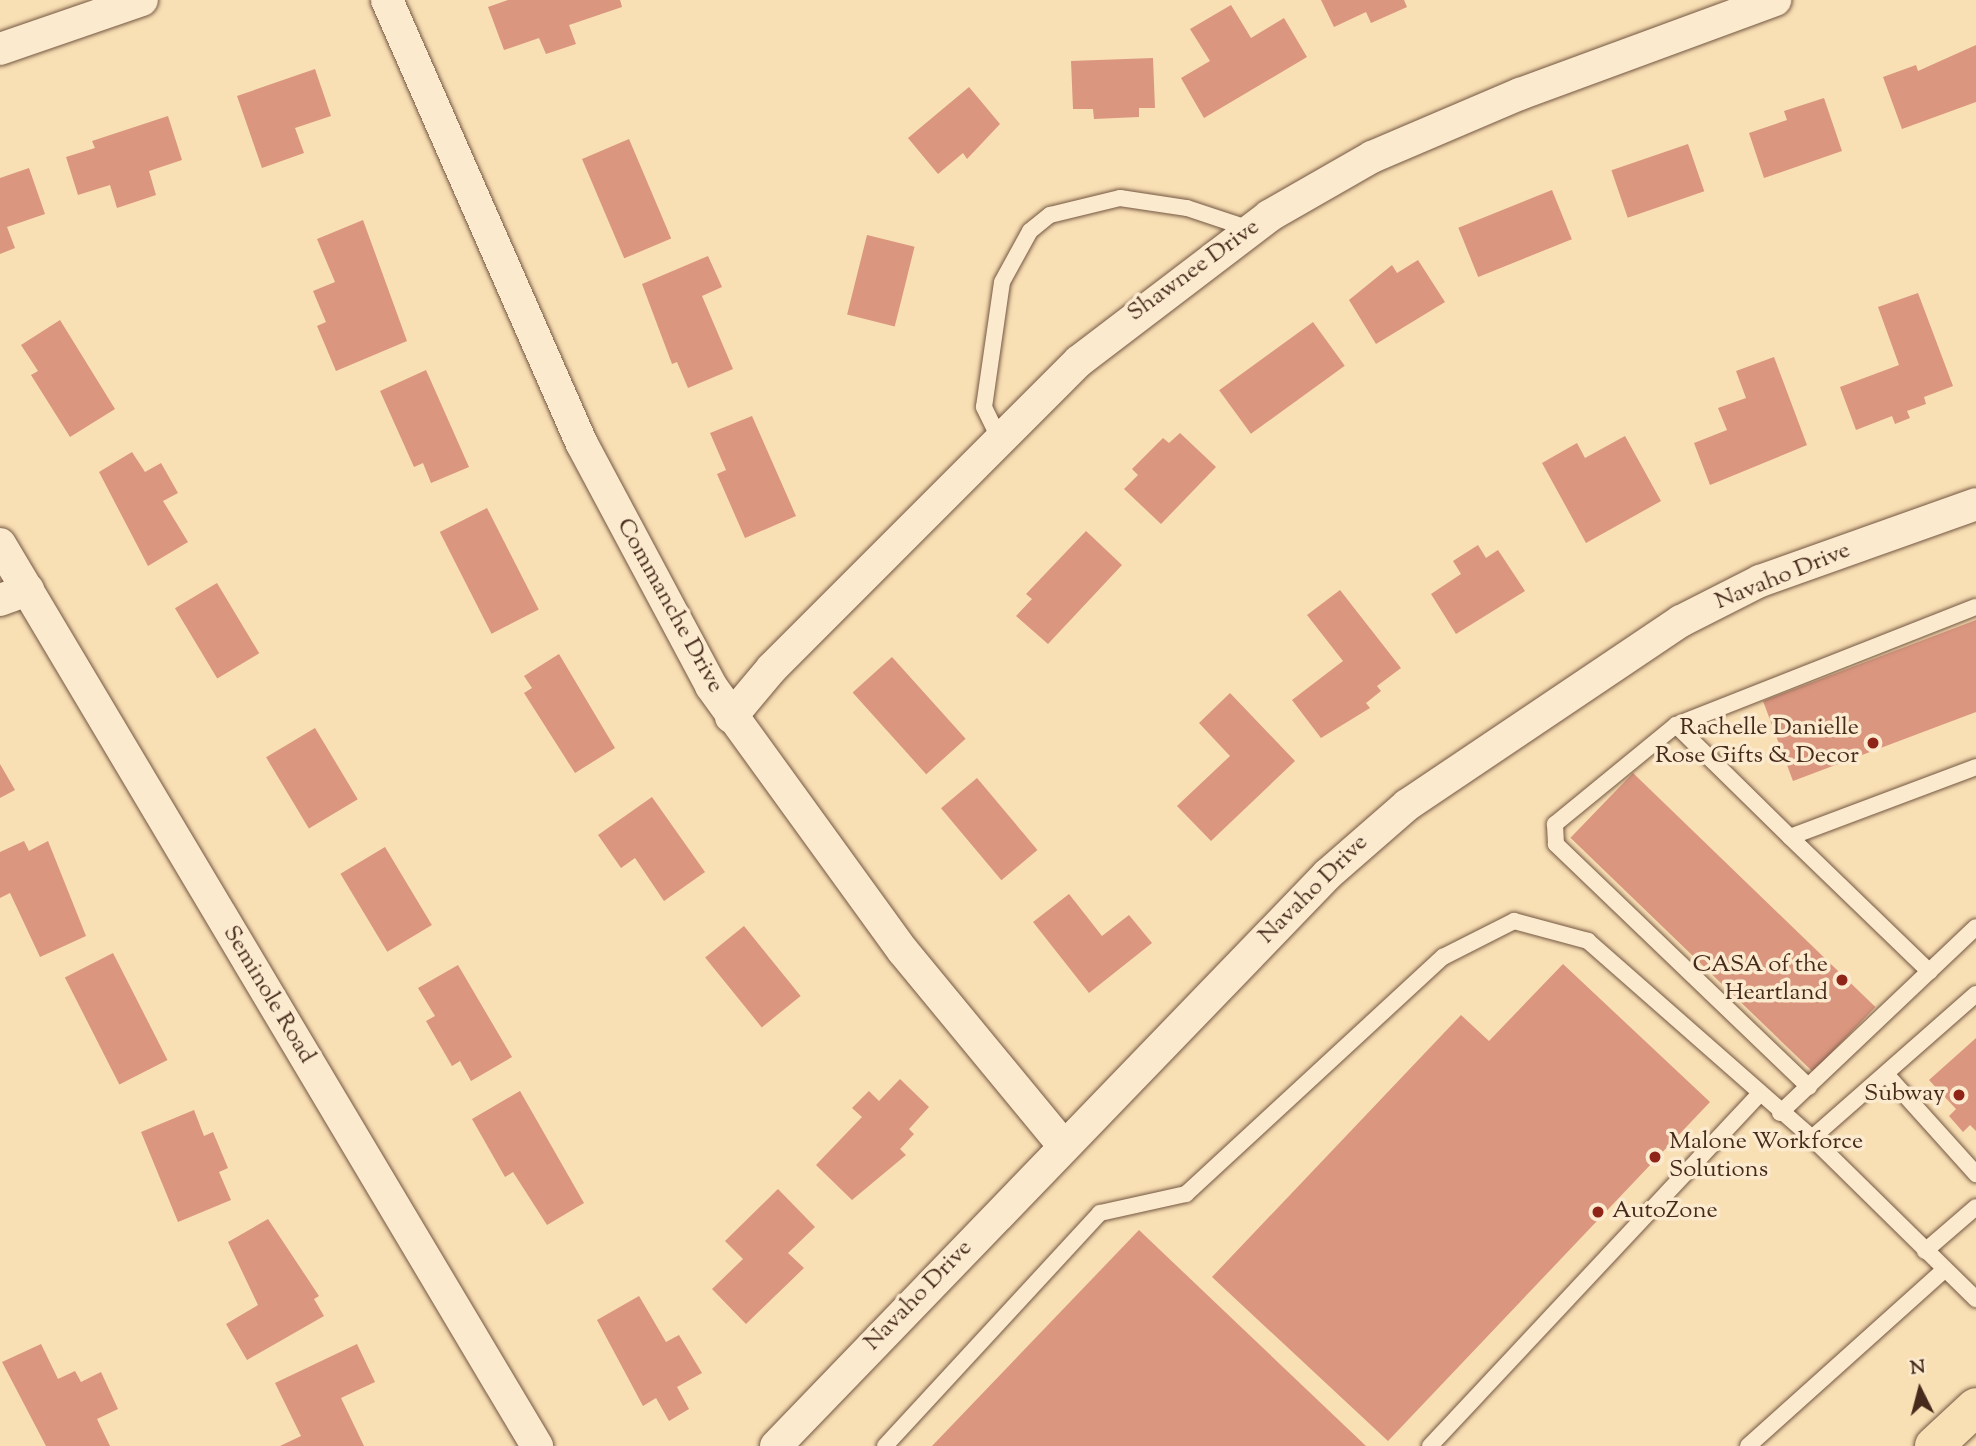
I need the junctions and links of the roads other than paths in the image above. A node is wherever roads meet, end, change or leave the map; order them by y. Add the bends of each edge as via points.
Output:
1 (142, 0) edge
2 (387, 0) edge
3 (1775, 0) edge
4 (0, 49) edge
5 (1250, 229) junction
6 (1000, 440) junction
7 (1976, 504) edge
8 (0, 544) edge
9 (14, 595) edge
10 (1976, 607) edge
11 (731, 717) junction
12 (1676, 724) junction
13 (1976, 767) edge
14 (1790, 837) junction
15 (1976, 927) edge
16 (1930, 972) junction
17 (1976, 994) edge
18 (1886, 1074) junction
19 (1809, 1087) junction
20 (1758, 1095) junction
21 (1780, 1114) junction
22 (1812, 1138) junction
23 (1063, 1145) junction
24 (1976, 1174) edge
25 (1976, 1207) edge
26 (1925, 1251) junction
27 (1943, 1271) junction
28 (1976, 1299) edge
29 (1976, 1407) edge
30 (537, 1446) edge
31 (776, 1446) edge
32 (885, 1446) edge
33 (1430, 1446) edge
34 (1748, 1446) edge
35 (1934, 1446) edge

1 - 4 street
2 - 11 street, Commanche Drive via 582,444
3 - 5 street, Shawnee Drive via 1520,94 1372,157
5 - 6 street, Shawnee Drive via 1117,328
5 - 6 lane via 1187,208 1120,198 1050,215 1030,231 1002,282 984,407
6 - 11 street, Shawnee Drive
7 - 23 street, Navaho Drive via 1760,581 1681,621 1480,750 1368,835
8 - 9 street, Seminole Road
9 - 30 street, Seminole Road
10 - 12 lane
11 - 23 street, Commanche Drive via 903,951
12 - 14 lane
12 - 19 lane via 1555,824 1556,844
13 - 14 lane
14 - 16 lane
15 - 16 lane
16 - 19 lane
17 - 18 lane
18 - 22 lane
18 - 24 lane
19 - 21 lane
20 - 21 lane
20 - 32 lane via 1588,941 1514,921 1443,957 1186,1194 1100,1213
20 - 33 lane
21 - 22 lane
22 - 26 lane
23 - 31 street, Navaho Drive
25 - 26 lane
26 - 27 lane
27 - 28 lane
27 - 34 lane
29 - 35 main road

